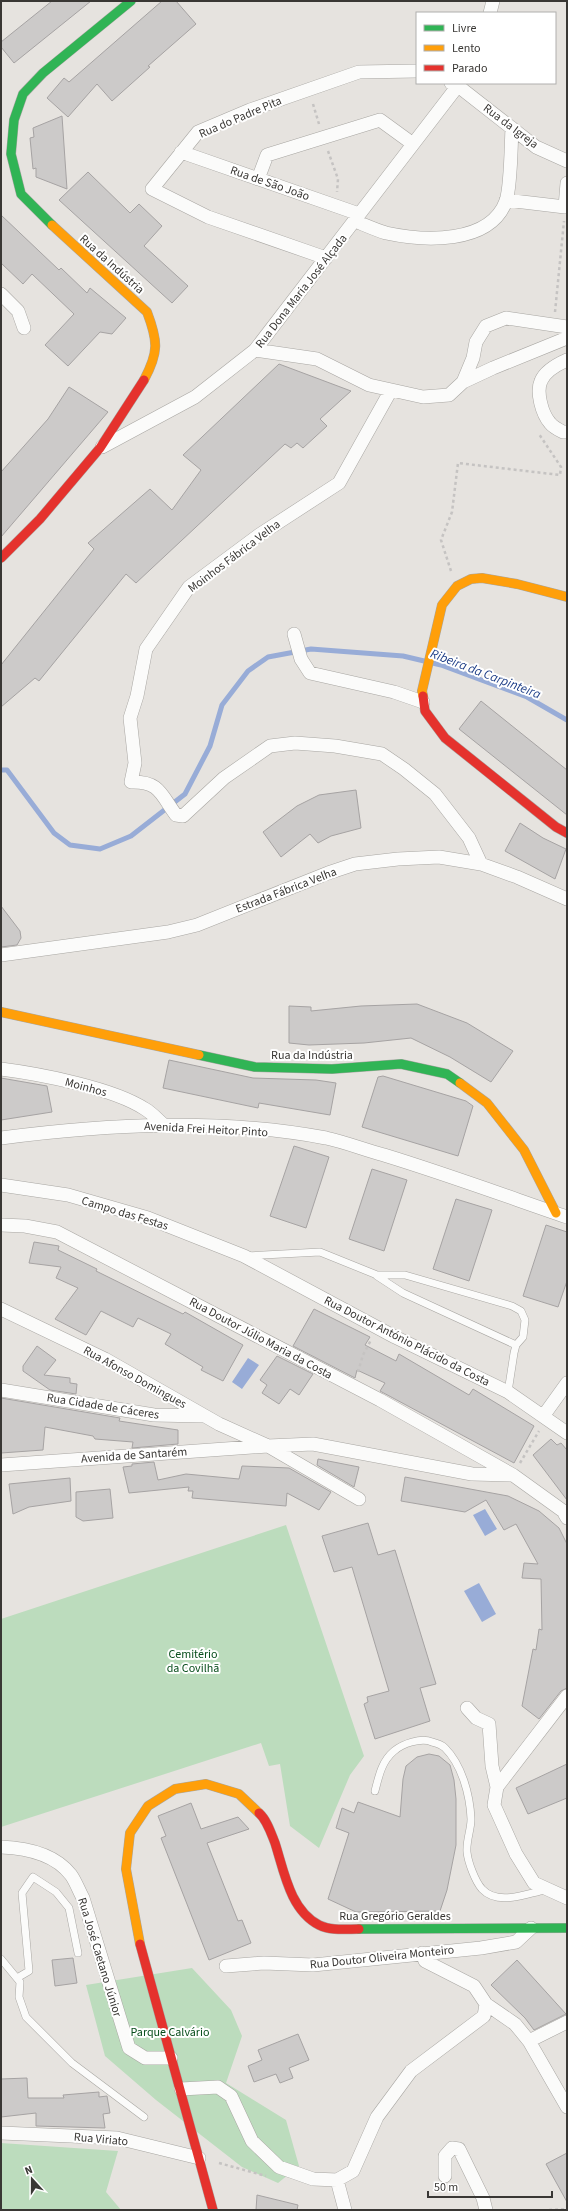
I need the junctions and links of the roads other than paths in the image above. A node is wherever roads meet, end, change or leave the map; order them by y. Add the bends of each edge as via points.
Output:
1 (131, 1) edge
2 (493, 1) edge
3 (490, 12) edge
4 (416, 71) edge
5 (456, 84) edge
6 (512, 128) junction
7 (413, 144) junction
8 (182, 152) junction
9 (567, 161) edge
10 (258, 179) junction
11 (567, 183) edge
12 (506, 200) junction
13 (357, 218) junction
14 (326, 258) junction
15 (1, 294) edge
16 (567, 327) edge
17 (24, 328) dead end
18 (567, 338) edge
19 (255, 350) junction
20 (567, 360) edge
21 (463, 382) junction
22 (391, 390) junction
23 (567, 432) edge
24 (100, 448) junction
25 (1, 558) edge
26 (567, 597) edge
27 (294, 634) dead end
28 (423, 696) junction
29 (567, 833) edge
30 (481, 864) junction
31 (567, 900) edge
32 (1, 955) edge
33 (1, 1012) edge
34 (1, 1069) edge
35 (164, 1125) junction
36 (1, 1138) edge
37 (1, 1185) edge
38 (561, 1215) edge
39 (1, 1225) edge
40 (244, 1256) junction
41 (376, 1275) junction
42 (1, 1309) edge
43 (516, 1345) junction
44 (567, 1383) edge
45 (1, 1390) edge
46 (508, 1392) junction
47 (205, 1416) junction
48 (545, 1416) junction
49 (567, 1433) edge
50 (268, 1446) junction
51 (1, 1465) edge
52 (513, 1475) junction
53 (360, 1499) dead end
54 (567, 1518) edge
55 (567, 1696) edge
56 (467, 1708) dead end
57 (497, 1787) junction
58 (375, 1791) dead end
59 (1, 1847) edge
60 (547, 1889) junction
61 (567, 1898) edge
62 (531, 1928) junction
63 (567, 1928) edge
64 (78, 1953) dead end
65 (422, 1953) junction
66 (1, 1959) edge
67 (226, 1966) dead end
68 (17, 1978) junction
69 (486, 2004) junction
70 (567, 2022) edge
71 (529, 2041) junction
72 (171, 2058) junction
73 (181, 2089) junction
74 (567, 2107) edge
75 (144, 2117) dead end
76 (1, 2133) edge
77 (199, 2158) junction
78 (445, 2176) dead end
79 (337, 2180) junction
80 (213, 2210) edge
81 (345, 2210) edge
82 (486, 2210) edge

1 - 24 main road, Rua da Indústria via 43,72 23,94 14,120 11,154 21,194 37,212 147,312 154,330 156,349 145,378
2 - 3 street
4 - 8 street, Rua do Padre Pita via 360,72 250,110 198,132
5 - 6 street, Rua da Igreja
5 - 7 street, Rua Dona Maria José Alçada
6 - 9 street, Rua da Igreja via 536,147
6 - 12 street
7 - 10 street via 380,120 267,155
7 - 13 street, Rua Dona Maria José Alçada
8 - 10 street, Rua de São João
8 - 14 street, Rua do Padre Pita via 152,189 208,217
10 - 13 street, Rua de São João
11 - 12 street via 565,207
12 - 13 street, Rua de São João via 499,216 483,228 452,237 418,238 385,232
13 - 14 street, Rua Dona Maria José Alçada
14 - 19 street, Rua Dona Maria José Alçada
15 - 17 street via 18,311
16 - 21 street via 506,318 486,326 476,342 473,358
18 - 21 street
19 - 22 street via 317,359 369,385
19 - 24 street, Rua Dona Maria José Alçada via 195,398
20 - 23 street via 553,367 541,381 540,394 550,423
21 - 22 street via 449,395 423,397
22 - 30 street, Moinhos Fábrica Velha via 339,483 259,534 189,587 146,650 130,718 135,762 131,782 146,782 160,789 176,815 183,816 224,778 270,746 295,743 335,746 382,754 435,794 469,838
24 - 25 main road, Rua da Indústria via 40,519
26 - 28 main road via 482,578 471,579 457,586 442,605 434,632
27 - 28 street via 302,659 310,673
28 - 29 main road via 425,711 445,738 556,827
30 - 31 street, Estrada Fábrica Velha
30 - 32 street, Estrada Fábrica Velha via 439,857 355,864 197,924 168,932
33 - 38 main road, Rua da Indústria via 255,1067 332,1068 401,1064 447,1074 487,1103 524,1150
34 - 35 street, Moinhos via 66,1081 118,1096 146,1109
35 - 36 street, Avenida Frei Heitor Pinto via 65,1129
35 - 38 street, Avenida Frei Heitor Pinto via 243,1128 326,1138 430,1169
37 - 40 street, Campo das Festas via 68,1195 148,1218
39 - 52 street, Rua Doutor Júlio Maria da Costa via 57,1232 354,1386
40 - 41 lane via 320,1252
40 - 46 street, Rua Doutor António Plácido da Costa via 395,1337
41 - 43 lane via 402,1293
41 - 43 lane via 405,1275 512,1306 521,1311 525,1320 523,1337
42 - 47 street, Rua Afonso Domingues via 105,1359
43 - 46 lane
44 - 48 street
45 - 47 street, Rua Cidade de Cáceres via 154,1415
46 - 48 street, Rua Doutor António Plácido da Costa
47 - 50 street, Rua Afonso Domingues
48 - 49 street, Rua Doutor António Plácido da Costa
50 - 51 street, Avenida de Santarém
50 - 52 street, Avenida de Santarém via 313,1444 472,1474
50 - 53 street
52 - 54 street, Rua Doutor Júlio Maria da Costa via 563,1511
55 - 57 street
56 - 57 street via 476,1718 489,1724 492,1766
57 - 60 street via 494,1805 516,1854 534,1883
58 - 60 lane via 385,1760 396,1749 415,1741 429,1740 445,1747 457,1764 465,1785 471,1818 467,1852 481,1889 496,1898
59 - 72 street, Rua José Caetano Júnior via 21,1848 48,1856 71,1875 83,1898 129,2048 145,2058
60 - 61 street
62 - 63 main road, Rua Gregório Geraldes
62 - 65 street, Rua Doutor Oliveira Monteiro via 516,1942
62 - 72 main road, Rua Gregório Geraldes via 336,1929 320,1925 304,1914 294,1900 263,1816 239,1794 206,1784 174,1789 148,1806 130,1833 126,1869 134,1919
64 - 68 lane via 69,1908 56,1892 33,1877 22,1893 29,1971
65 - 67 street, Rua Doutor Oliveira Monteiro via 313,1965 264,1963
65 - 69 street via 425,1961 474,1986
66 - 68 lane
68 - 75 lane via 20,1982 19,1997 26,2017 72,2063
69 - 71 street via 515,2024
69 - 79 street via 484,2016 411,2071 377,2117 353,2171
70 - 71 street
71 - 74 street
72 - 73 main road, Rua Gregório Geraldes
73 - 77 main road, Rua Gregório Geraldes
73 - 79 street via 218,2087 231,2096 252,2141 279,2167 313,2179
76 - 77 street, Rua Viriato via 117,2138
77 - 80 main road, Rua Gregório Geraldes
78 - 82 street via 445,2156 452,2148 459,2149 483,2198
79 - 81 street

